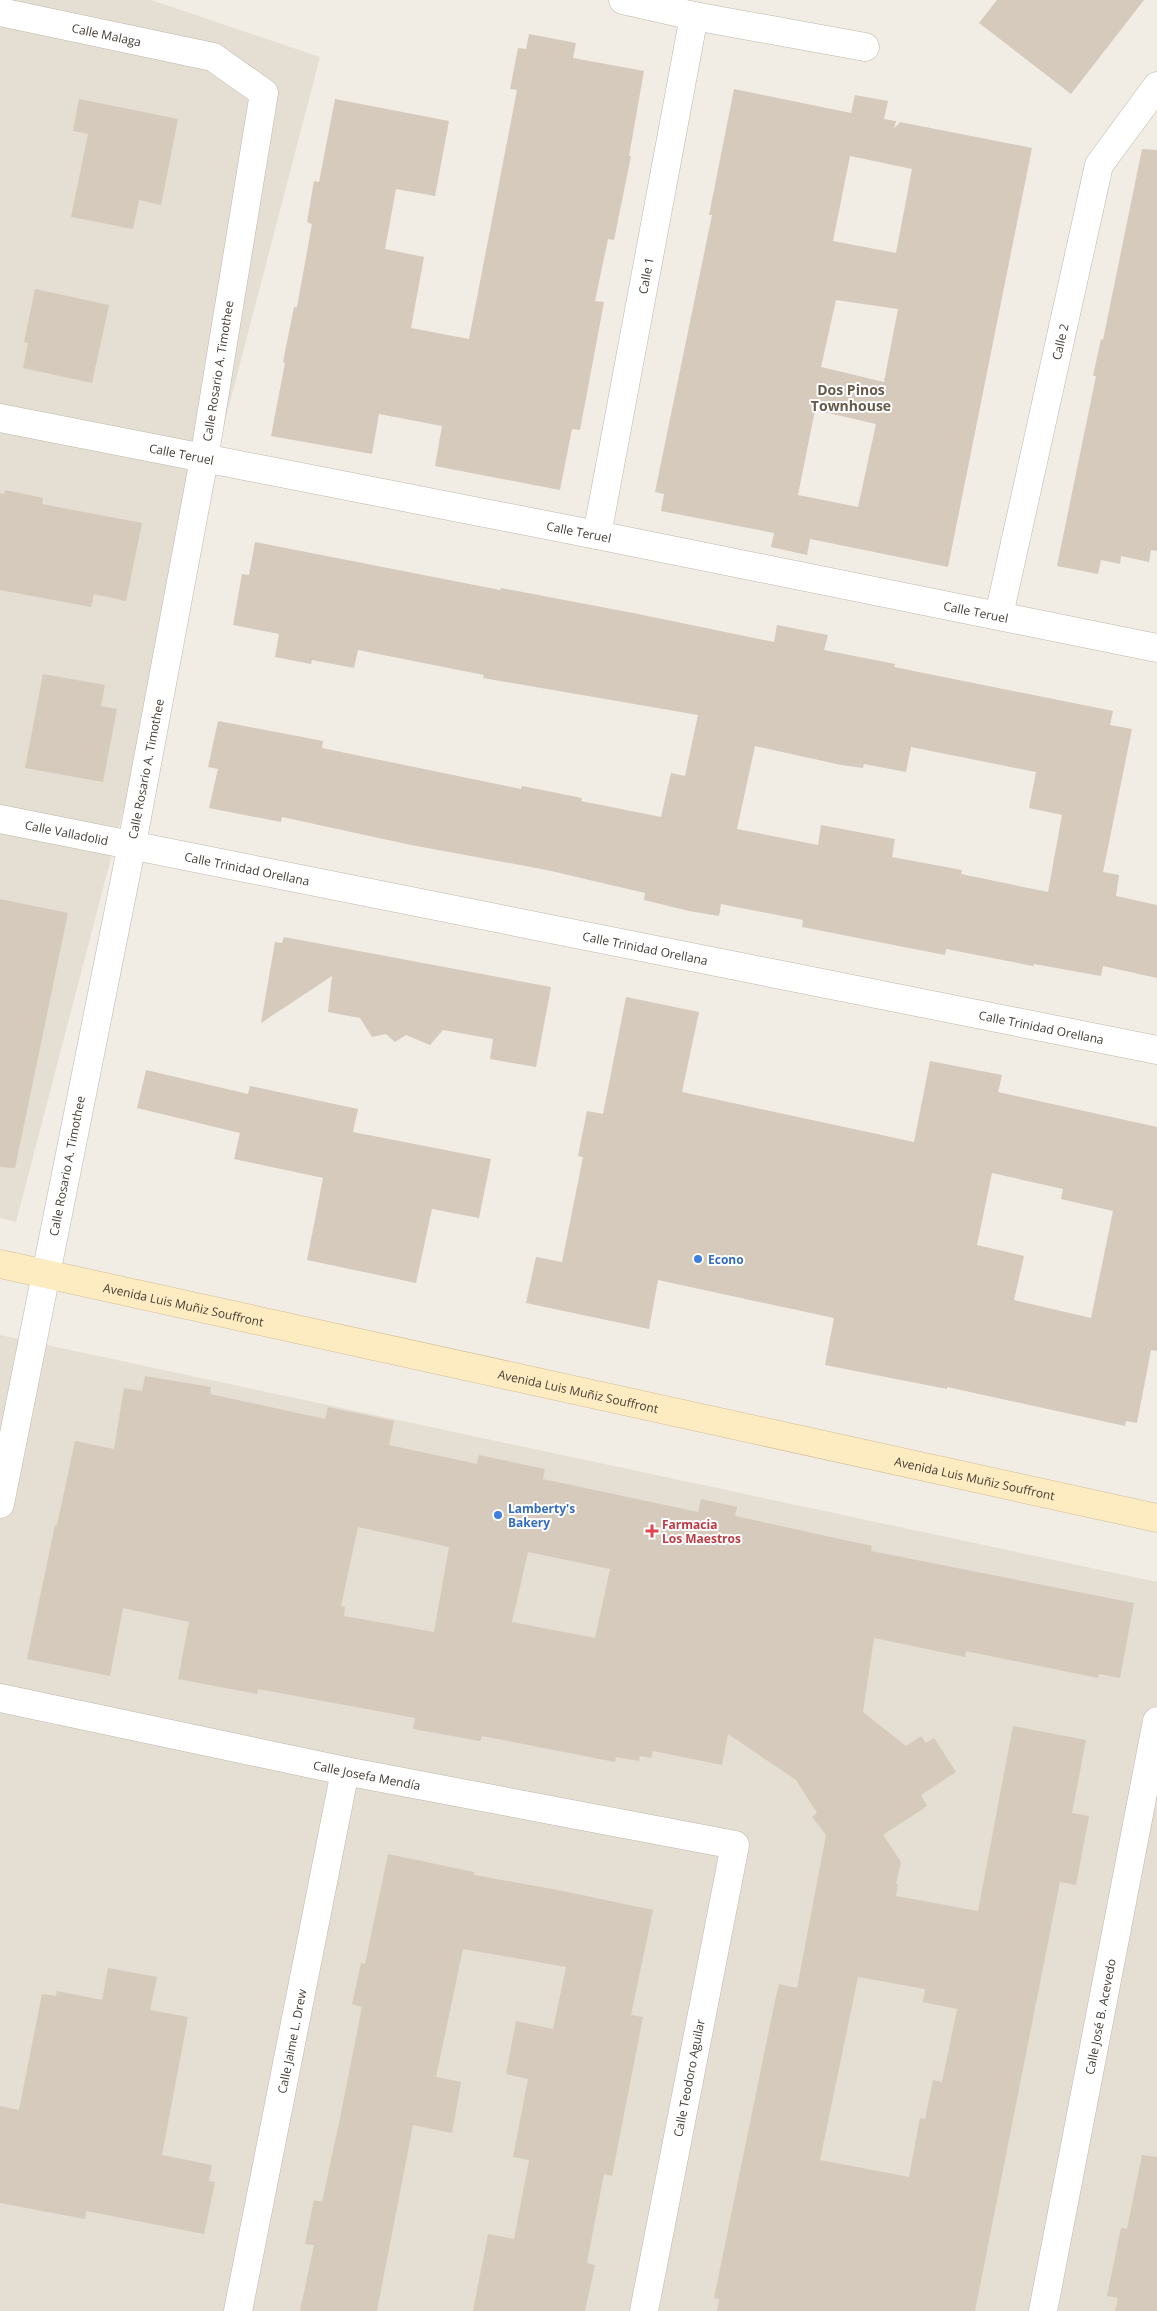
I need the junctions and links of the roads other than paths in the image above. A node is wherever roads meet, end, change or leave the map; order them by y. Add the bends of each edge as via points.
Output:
1 (624, 0) edge
2 (0, 12) edge
3 (694, 16) junction
4 (865, 47) dead end
5 (213, 57) joint
6 (1157, 86) edge
7 (0, 418) edge
8 (204, 459) junction
9 (598, 535) junction
10 (999, 615) junction
11 (1157, 648) edge
12 (0, 819) edge
13 (132, 844) junction
14 (1157, 1050) edge
15 (0, 1264) edge
16 (45, 1274) junction
17 (0, 1504) edge
18 (1157, 1518) edge
19 (0, 1698) edge
20 (1157, 1721) edge
21 (344, 1771) junction
22 (734, 1845) joint
23 (238, 2311) edge
24 (644, 2311) edge
25 (1043, 2311) edge

1 - 3 street
2 - 5 street, Calle Malaga
3 - 4 street
3 - 9 street, Calle 1
5 - 8 street, Calle Rosario A. Timothee via 264,93
6 - 10 street, Calle 2 via 1099,165
7 - 8 street, Calle Teruel
8 - 9 street, Calle Teruel
8 - 13 street, Calle Rosario A. Timothee
9 - 10 street, Calle Teruel
10 - 11 street, Calle Teruel
12 - 13 street, Calle Valladolid
13 - 14 street, Calle Trinidad Orellana
13 - 16 street, Calle Rosario A. Timothee
15 - 16 street, Avenida Luis Muñiz Souffront
16 - 17 street, Calle Rosario A. Timothee
16 - 18 street, Avenida Luis Muñiz Souffront
19 - 21 street, Calle Josefa Mendía
20 - 25 street, Calle José B. Acevedo
21 - 22 street, Calle Josefa Mendía
21 - 23 street, Calle Jaime L. Drew
22 - 24 street, Calle Teodoro Aguilar

